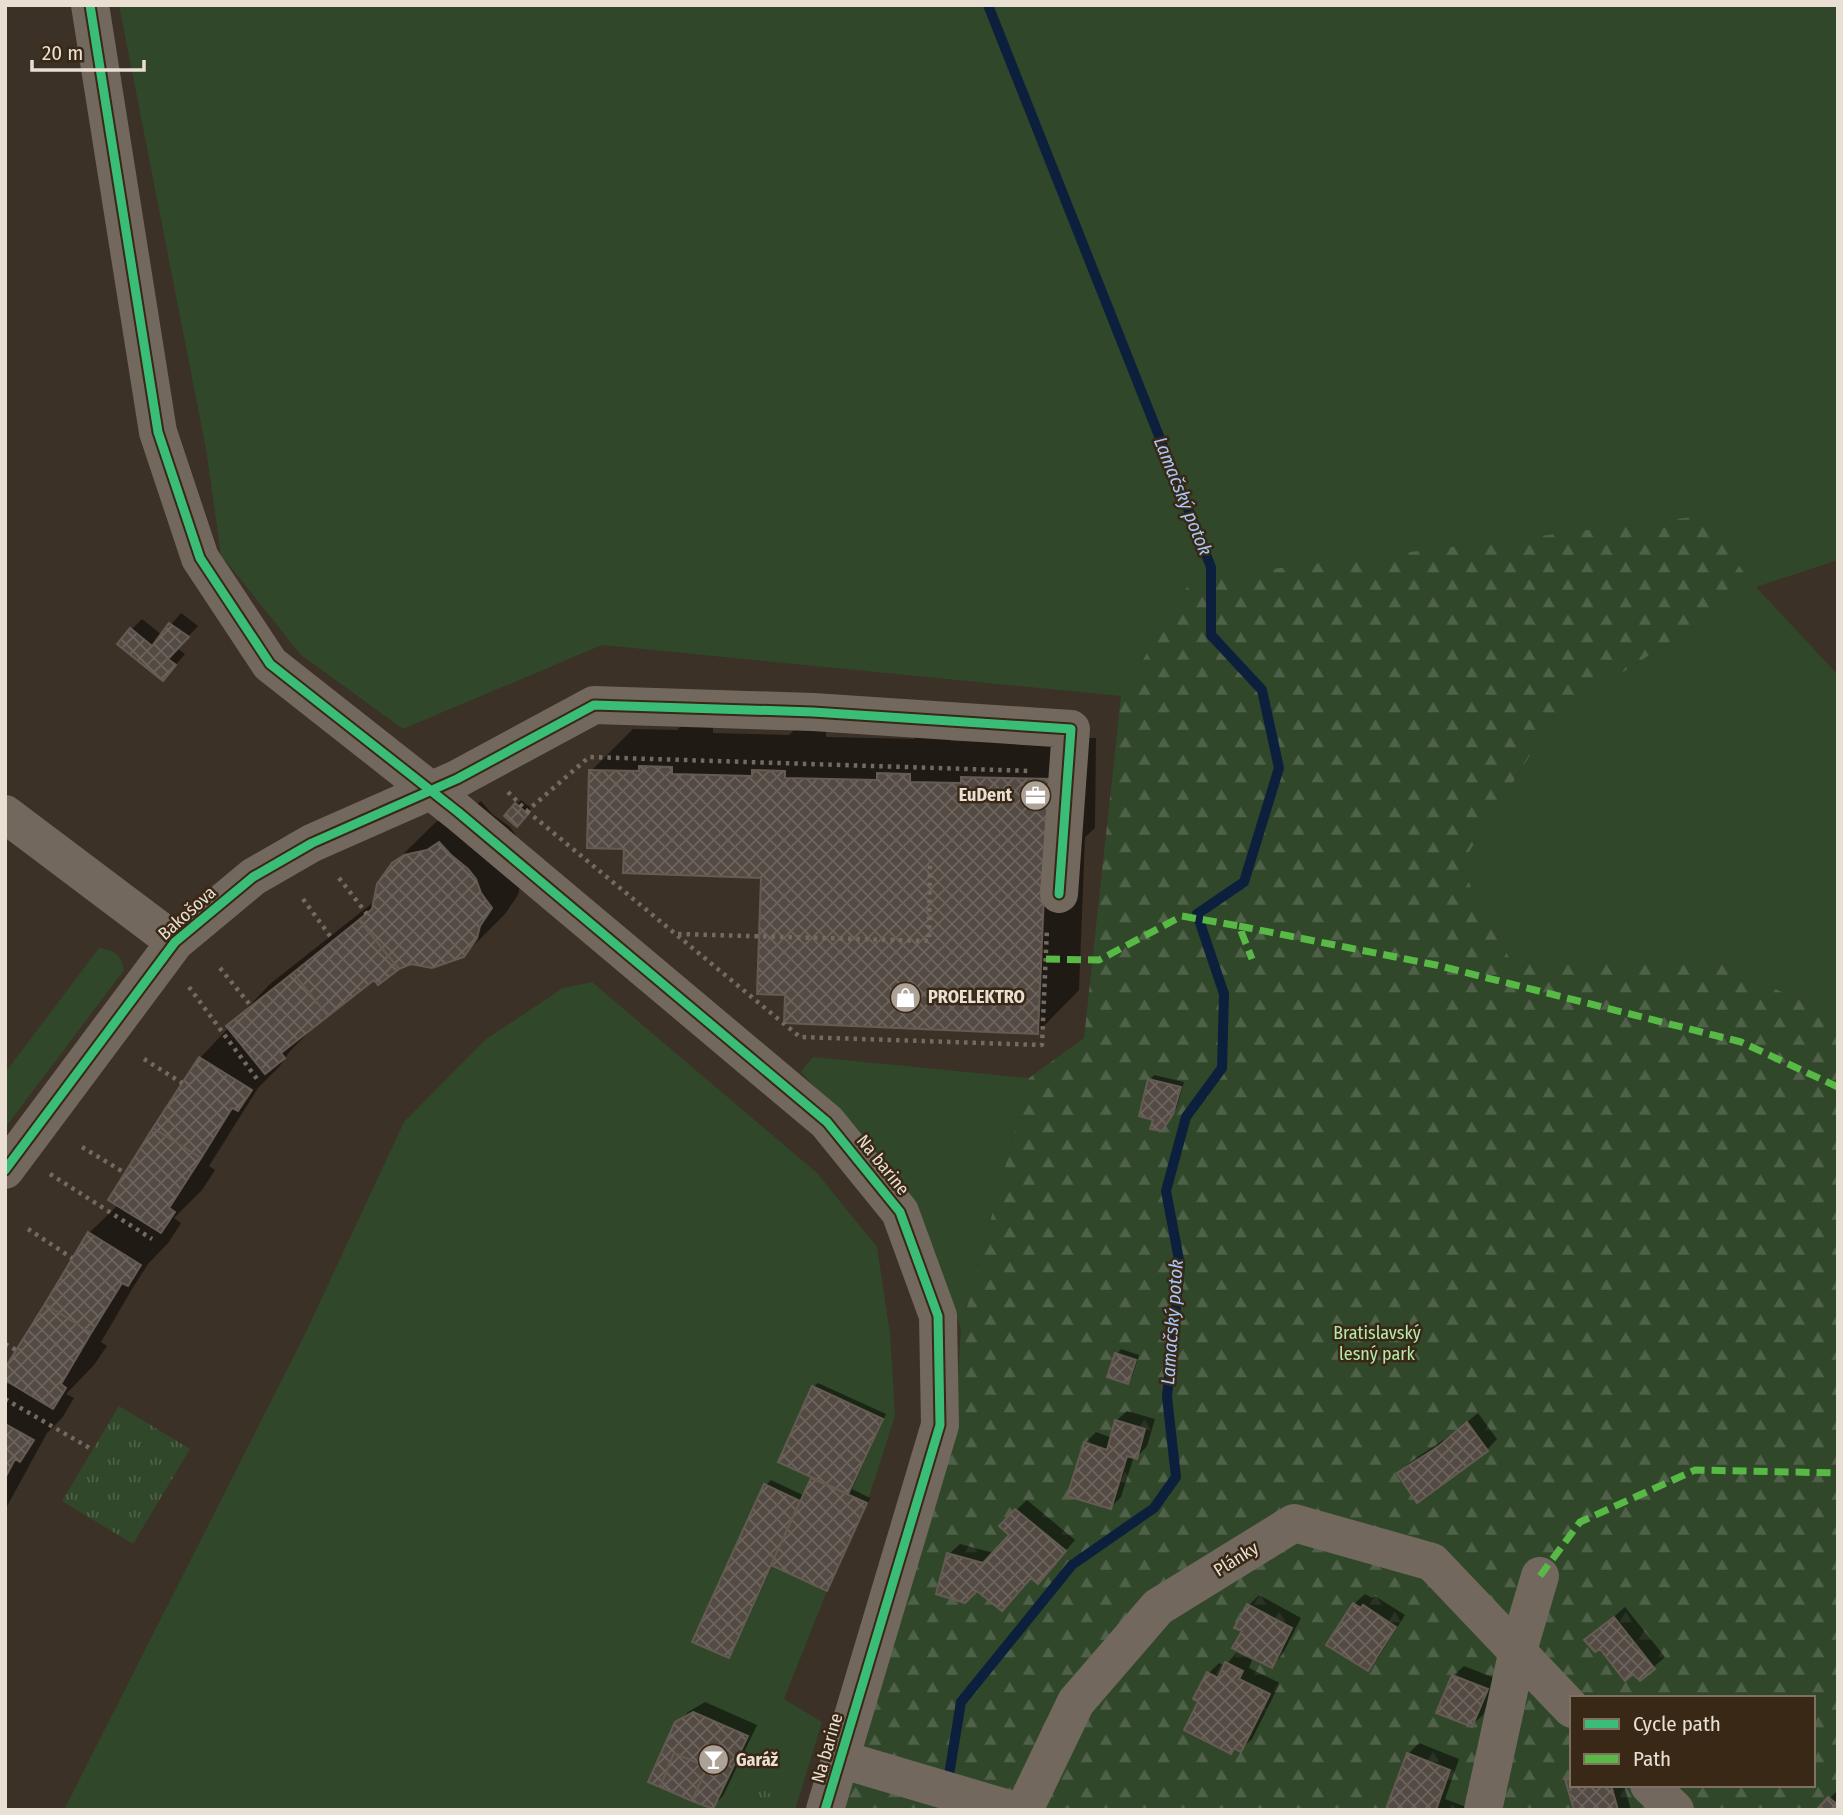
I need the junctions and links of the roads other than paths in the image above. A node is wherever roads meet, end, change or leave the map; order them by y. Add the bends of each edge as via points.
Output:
1 (90, 5) edge
2 (444, 802) junction
3 (5, 814) edge
4 (1059, 894) road end
5 (169, 950) junction
6 (11, 1161) edge
7 (1540, 1576) dead end
8 (1517, 1654) junction
9 (1570, 1707) edge
10 (840, 1759) junction
11 (1651, 1787) edge
12 (825, 1810) edge
13 (1012, 1810) edge
14 (1024, 1810) edge
15 (1483, 1810) edge
16 (1675, 1810) edge

1 - 2 street, Na barine via 159,432 200,558 270,664
2 - 4 street, Bakošova via 594,705 813,712 1071,729
2 - 5 street, Bakošova via 312,843 253,877
2 - 10 street, Na barine via 827,1122 900,1212 938,1316 940,1425
3 - 5 street
5 - 6 street, Bakošova
7 - 8 street
8 - 9 street, Plánky
8 - 14 street, Plánky via 1432,1562 1294,1523 1157,1607 1076,1702
8 - 15 street
10 - 12 street, Na barine
10 - 13 street
11 - 16 street

